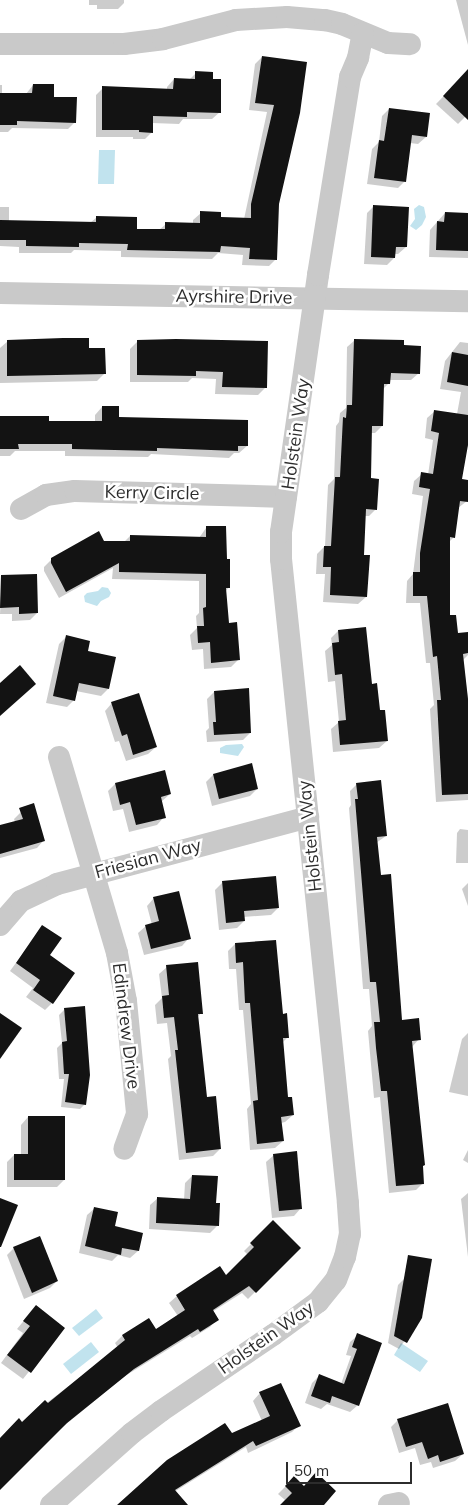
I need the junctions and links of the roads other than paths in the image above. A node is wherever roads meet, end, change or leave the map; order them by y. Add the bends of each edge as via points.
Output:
1 (363, 33) junction
2 (0, 44) edge
3 (410, 44) dead end
4 (0, 293) edge
5 (315, 299) junction
6 (468, 301) edge
7 (286, 496) junction
8 (21, 509) dead end
9 (59, 757) dead end
10 (308, 817) junction
11 (93, 874) junction
12 (0, 925) edge
13 (124, 1149) dead end
14 (51, 1505) edge

1 - 2 street via 324,20 269,17 236,20 163,39 124,44
1 - 3 street via 388,43
1 - 5 street, Holstein Way via 350,77
4 - 5 street, Ayrshire Drive
5 - 6 street, Ayrshire Drive
5 - 7 street, Holstein Way
7 - 8 street, Kerry Circle via 74,491 46,495
7 - 10 street, Holstein Way via 281,559
9 - 11 street, Edindrew Drive
10 - 11 street, Friesian Way
10 - 14 street, Holstein Way via 348,1203 350,1234 346,1257 336,1280 318,1302 132,1433
11 - 12 street, Friesian Way via 38,891 21,901
11 - 13 street, Edindrew Drive via 117,953 126,1000 137,1114

